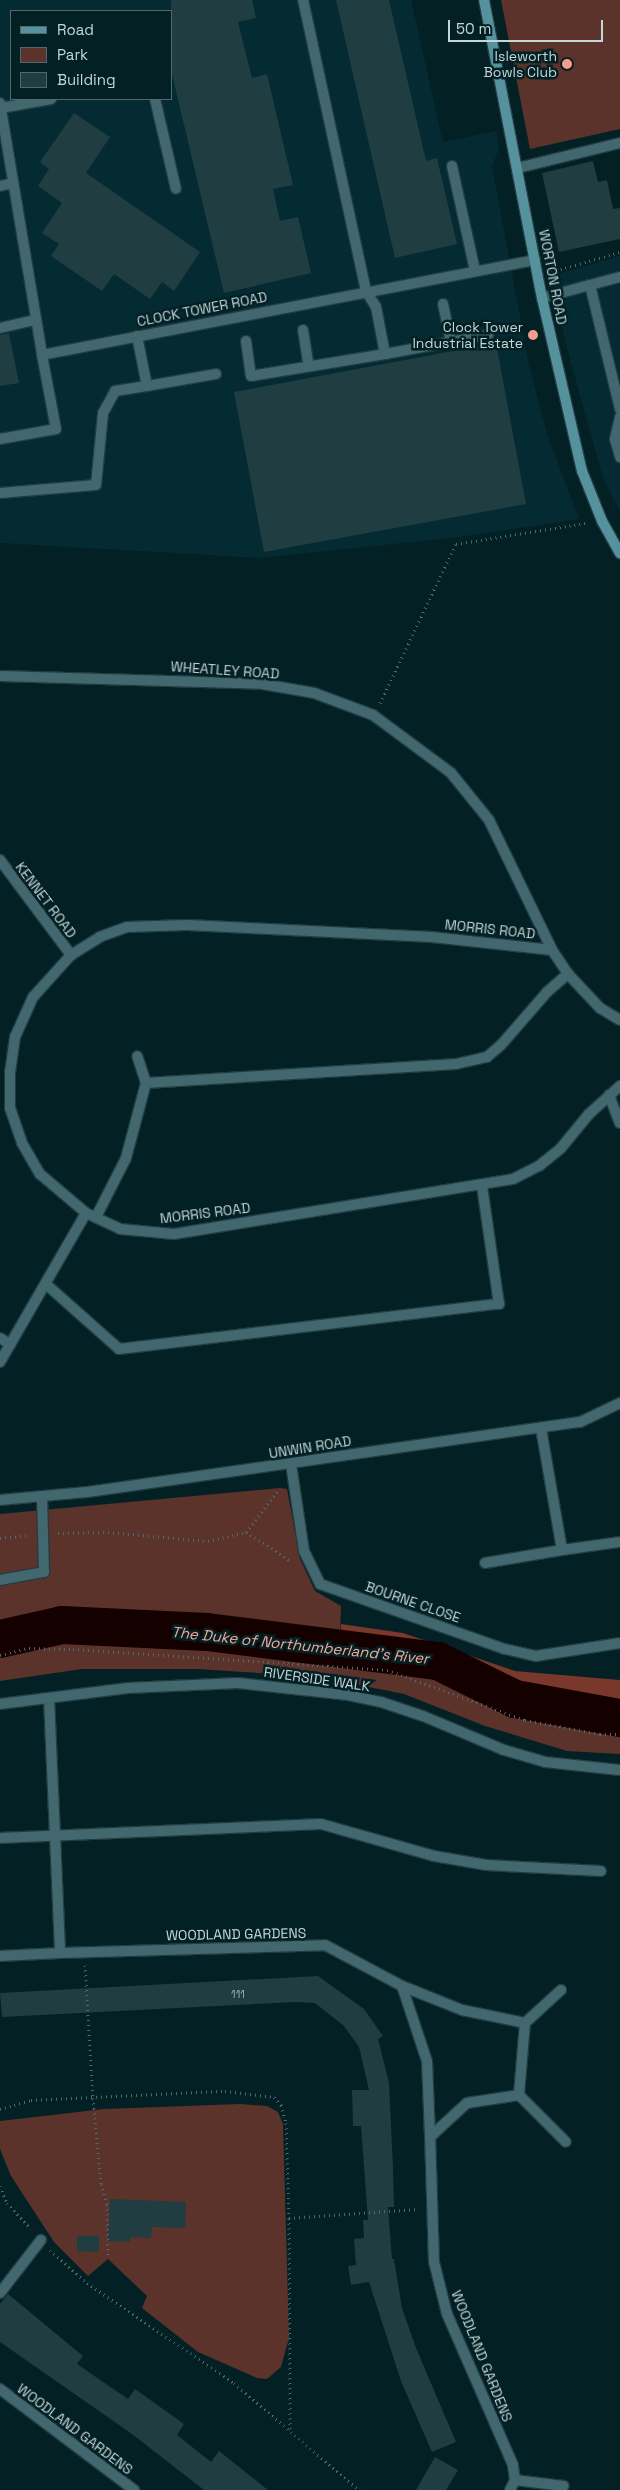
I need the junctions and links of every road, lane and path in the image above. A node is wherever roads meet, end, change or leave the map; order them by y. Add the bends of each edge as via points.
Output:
1 (303, 0) edge
2 (484, 0) edge
3 (44, 100) edge
4 (155, 100) edge
5 (0, 106) edge
6 (620, 143) edge
7 (452, 166) dead end
8 (518, 168) junction
9 (13, 183) junction
10 (0, 186) edge
11 (176, 189) dead end
12 (620, 252) edge
13 (535, 260) junction
14 (475, 271) junction
15 (539, 277) junction
16 (620, 277) edge
17 (590, 285) junction
18 (366, 291) junction
19 (542, 298) junction
20 (444, 304) dead end
21 (36, 320) junction
22 (0, 328) edge
23 (303, 330) dead end
24 (488, 335) dead end
25 (137, 336) junction
26 (246, 341) dead end
27 (450, 342) junction
28 (385, 354) junction
29 (42, 355) junction
30 (309, 366) junction
31 (216, 374) dead end
32 (147, 386) junction
33 (620, 409) edge
34 (620, 417) edge
35 (0, 439) edge
36 (620, 457) edge
37 (0, 493) edge
38 (602, 521) junction
39 (620, 552) edge
40 (0, 676) edge
41 (373, 715) junction
42 (0, 860) edge
43 (552, 950) junction
44 (70, 955) junction
45 (568, 974) junction
46 (620, 1020) edge
47 (137, 1056) dead end
48 (146, 1083) junction
49 (620, 1086) edge
50 (609, 1095) junction
51 (620, 1123) edge
52 (482, 1186) junction
53 (91, 1215) junction
54 (47, 1285) junction
55 (0, 1338) edge
56 (10, 1344) junction
57 (0, 1362) edge
58 (620, 1403) edge
59 (541, 1428) junction
60 (291, 1464) junction
61 (294, 1485) junction
62 (42, 1498) junction
63 (0, 1500) edge
64 (246, 1532) junction
65 (44, 1533) junction
66 (0, 1538) edge
67 (620, 1542) edge
68 (562, 1550) junction
69 (307, 1561) junction
70 (485, 1563) dead end
71 (0, 1580) edge
72 (620, 1644) edge
73 (49, 1698) junction
74 (0, 1704) edge
75 (620, 1770) edge
76 (56, 1834) junction
77 (0, 1838) edge
78 (601, 1871) dead end
79 (85, 1952) junction
80 (60, 1953) junction
81 (0, 1956) edge
82 (402, 1986) junction
83 (561, 1990) dead end
84 (525, 2023) junction
85 (519, 2095) junction
86 (92, 2098) junction
87 (0, 2108) edge
88 (430, 2138) junction
89 (566, 2142) dead end
90 (0, 2186) edge
91 (432, 2208) junction
92 (289, 2218) junction
93 (41, 2240) junction
94 (108, 2258) dead end
95 (0, 2293) edge
96 (0, 2389) edge
97 (290, 2431) junction
98 (515, 2480) junction
99 (564, 2486) dead end
100 (134, 2490) edge
101 (359, 2490) edge
102 (510, 2490) edge

1 - 18 street
2 - 8 street, WORTON ROAD
3 - 5 street
4 - 11 street
5 - 9 street
6 - 8 street
7 - 14 street
8 - 13 street, WORTON ROAD
9 - 10 street
9 - 21 street
12 - 15 path
13 - 14 street, CLOCK TOWER ROAD
13 - 15 street, WORTON ROAD
14 - 18 street, CLOCK TOWER ROAD
15 - 19 street, WORTON ROAD
16 - 17 street
17 - 19 street
17 - 33 street
18 - 25 street, CLOCK TOWER ROAD
18 - 28 street via 378,315
19 - 38 street, WORTON ROAD via 582,471
20 - 27 street
21 - 22 street
21 - 29 street
23 - 30 street
24 - 27 street
25 - 29 street, CLOCK TOWER ROAD
25 - 32 street
26 - 30 street via 251,376
27 - 28 street
28 - 30 street
29 - 35 street via 56,429
31 - 32 street
32 - 37 street via 115,391 103,413 96,485
34 - 36 street via 615,439
38 - 39 street, WORTON ROAD
38 - 41 path via 456,544
40 - 41 street, WHEATLEY ROAD via 262,684 314,693
41 - 43 street, WHEATLEY ROAD via 451,773 489,820
42 - 44 street, KENNET ROAD
43 - 44 street, MORRIS ROAD via 432,937 186,926 127,927 100,937
43 - 45 street, WHEATLEY ROAD
44 - 53 street, MORRIS ROAD via 32,997 15,1037 10,1071 10,1108 22,1144 40,1174 59,1193
45 - 46 street, WHEATLEY ROAD via 600,1008
45 - 48 street via 487,1057 456,1064
47 - 48 street
48 - 53 street via 126,1158
49 - 50 street, MORRIS ROAD
50 - 51 street
50 - 52 street, MORRIS ROAD via 561,1148 538,1166 513,1179
52 - 53 street, MORRIS ROAD via 174,1234 120,1229
52 - 54 street via 499,1304 119,1349
53 - 54 street
54 - 56 street
55 - 56 street
56 - 57 street
58 - 59 street, UNWIN ROAD via 580,1422
59 - 60 street, UNWIN ROAD
59 - 68 street
60 - 61 street, BOURNE CLOSE
60 - 62 street, UNWIN ROAD
61 - 64 path via 280,1488
61 - 69 street, BOURNE CLOSE
62 - 63 street, UNWIN ROAD
62 - 65 street
64 - 65 path via 208,1541 108,1532
64 - 69 path via 294,1564
65 - 66 path
65 - 71 street via 44,1572
67 - 68 street
68 - 70 street
69 - 72 street, BOURNE CLOSE via 320,1584 505,1649 536,1656
73 - 74 street, RIVERSIDE WALK
73 - 75 street, RIVERSIDE WALK via 128,1688 238,1683 348,1695 423,1716 504,1750 545,1762
73 - 76 street
76 - 77 street
76 - 78 street via 321,1824 434,1856 486,1865
76 - 80 street
79 - 80 street, WOODLAND GARDENS
79 - 82 street, WOODLAND GARDENS via 325,1945
79 - 86 path
80 - 81 street, WOODLAND GARDENS
82 - 84 street, WOODLAND GARDENS via 462,2010
82 - 88 street, WOODLAND GARDENS via 427,2061
83 - 84 street
84 - 85 street
85 - 88 street via 467,2103
85 - 89 street
86 - 87 path via 31,2100
86 - 92 path via 225,2090 274,2097 281,2105 286,2123
86 - 94 path via 107,2204
88 - 91 street, WOODLAND GARDENS
90 - 93 path via 7,2203
91 - 92 path
91 - 98 street, WOODLAND GARDENS via 434,2262 447,2314 513,2465
92 - 97 path
93 - 95 street
93 - 97 path via 87,2283 234,2383
96 - 100 street, WOODLAND GARDENS
97 - 101 path
98 - 99 street
98 - 102 street

